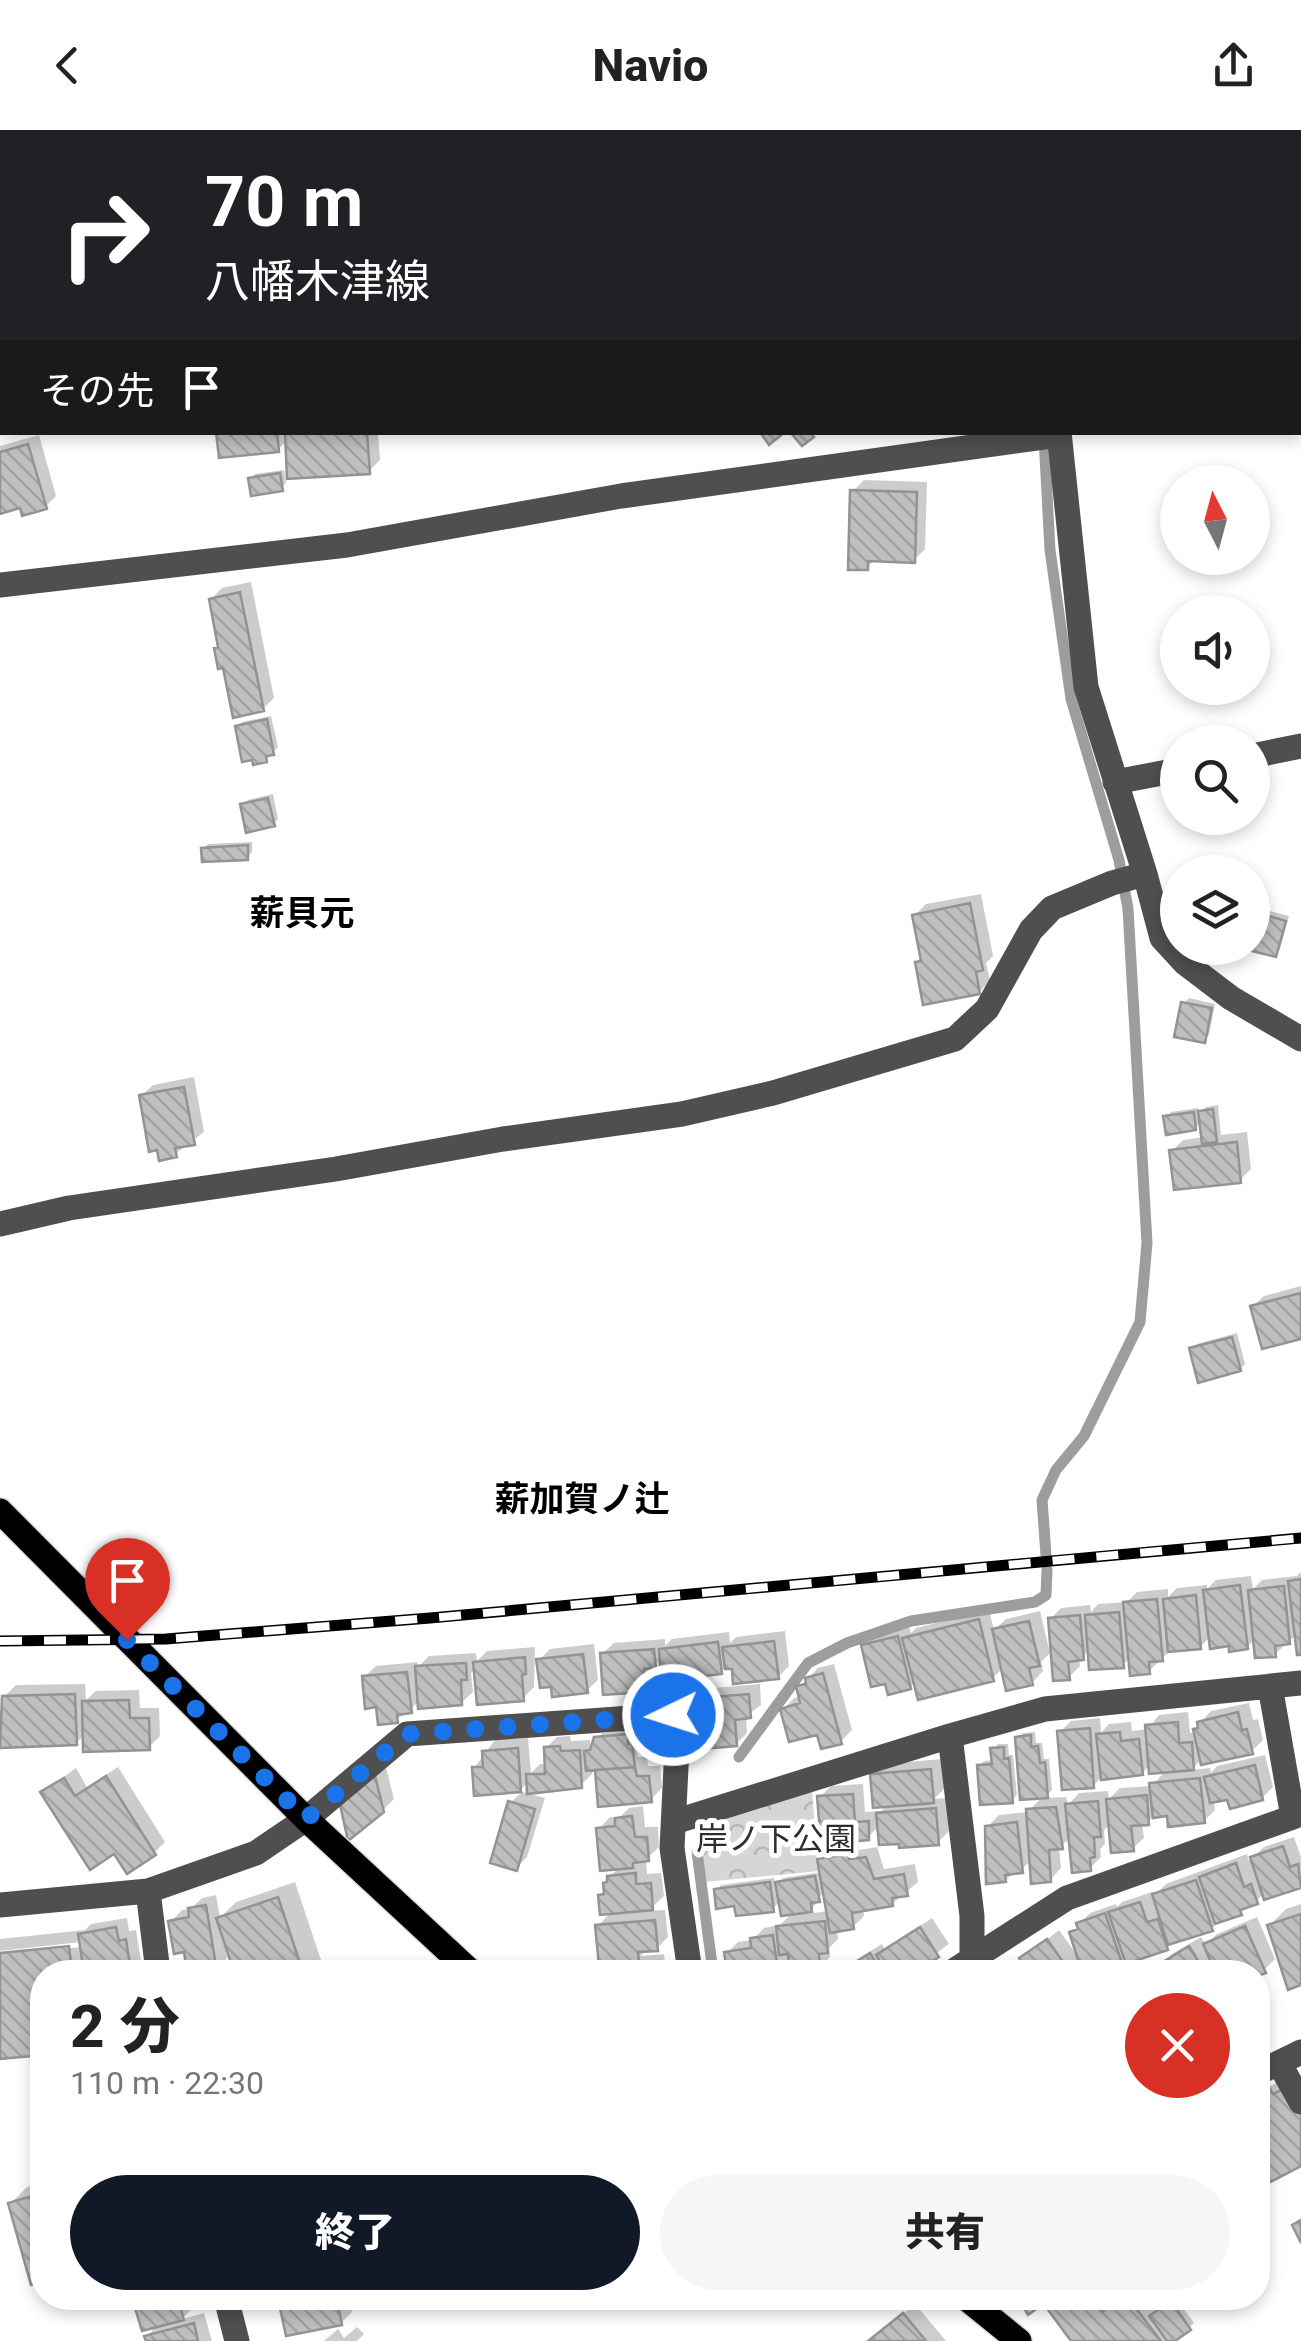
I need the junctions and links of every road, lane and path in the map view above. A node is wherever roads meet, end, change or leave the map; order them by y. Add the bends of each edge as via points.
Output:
1 (1049, 436) edge
2 (0, 585) edge
3 (1301, 746) edge
4 (1270, 752) edge
5 (1160, 773) edge
6 (1115, 782) junction
7 (1131, 877) junction
8 (1301, 1039) edge
9 (0, 1224) edge
10 (0, 1511) edge
11 (1301, 1683) edge
12 (1270, 1686) junction
13 (950, 1736) junction
14 (306, 1819) junction
15 (674, 1822) junction
16 (148, 1891) junction
17 (0, 1905) edge
18 (157, 1960) edge
19 (458, 1960) edge
20 (688, 1960) edge
21 (963, 1960) edge
22 (971, 1960) edge
23 (1279, 2063) edge
24 (1301, 2102) edge
25 (229, 2310) edge
26 (981, 2310) edge
27 (237, 2341) edge
28 (1019, 2341) edge

1 - 2 street via 621,496 347,545
1 - 6 street via 1086,688
3 - 4 street
5 - 6 street
6 - 7 street
7 - 8 street via 1162,938 1185,964
7 - 9 street via 1052,908 1031,930 987,1009 955,1039 682,1114
10 - 14 main road
11 - 12 street
12 - 13 street via 1045,1709
12 - 22 street via 1292,1817 1067,1898
13 - 15 street
13 - 21 street via 972,1916
14 - 15 street via 407,1734 673,1715
14 - 16 street via 256,1853
14 - 19 main road
15 - 20 street
16 - 17 street
16 - 18 street
23 - 24 street
25 - 27 street
26 - 28 main road

